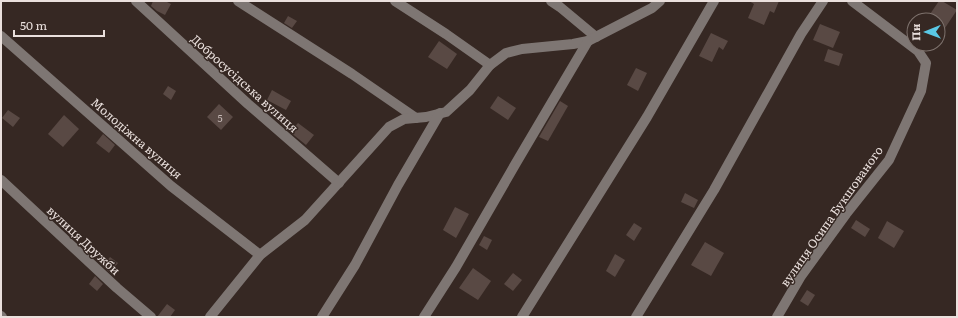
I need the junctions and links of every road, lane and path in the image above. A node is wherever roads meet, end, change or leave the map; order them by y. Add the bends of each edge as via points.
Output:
1 (136, 1) edge
2 (238, 1) edge
3 (395, 1) edge
4 (551, 1) edge
5 (660, 1) edge
6 (714, 1) edge
7 (823, 1) edge
8 (852, 1) edge
9 (1, 36) edge
10 (592, 39) junction
11 (490, 64) junction
12 (440, 113) junction
13 (416, 118) junction
14 (1, 180) edge
15 (339, 183) junction
16 (260, 255) junction
17 (151, 317) edge
18 (210, 317) edge
19 (322, 317) edge
20 (424, 317) edge
21 (522, 317) edge
22 (636, 317) edge
23 (777, 317) edge

1 - 15 street, Добросусідська вулиця
2 - 13 street
3 - 11 street
4 - 10 street
5 - 10 street via 652,8
6 - 21 street via 647,117
7 - 22 street via 801,34 714,190
8 - 23 street, вулиця Осипа Букшованого via 918,50 926,63 921,91 889,160 806,270
9 - 16 street, Молодіжна вулиця via 171,186
10 - 11 street via 573,44 522,49 506,53
10 - 20 street
11 - 12 street via 470,90 446,112
12 - 13 street
12 - 19 street via 355,265
13 - 15 street via 404,119 389,127
14 - 17 street, вулиця Дружби
15 - 16 street via 305,220
16 - 18 street

